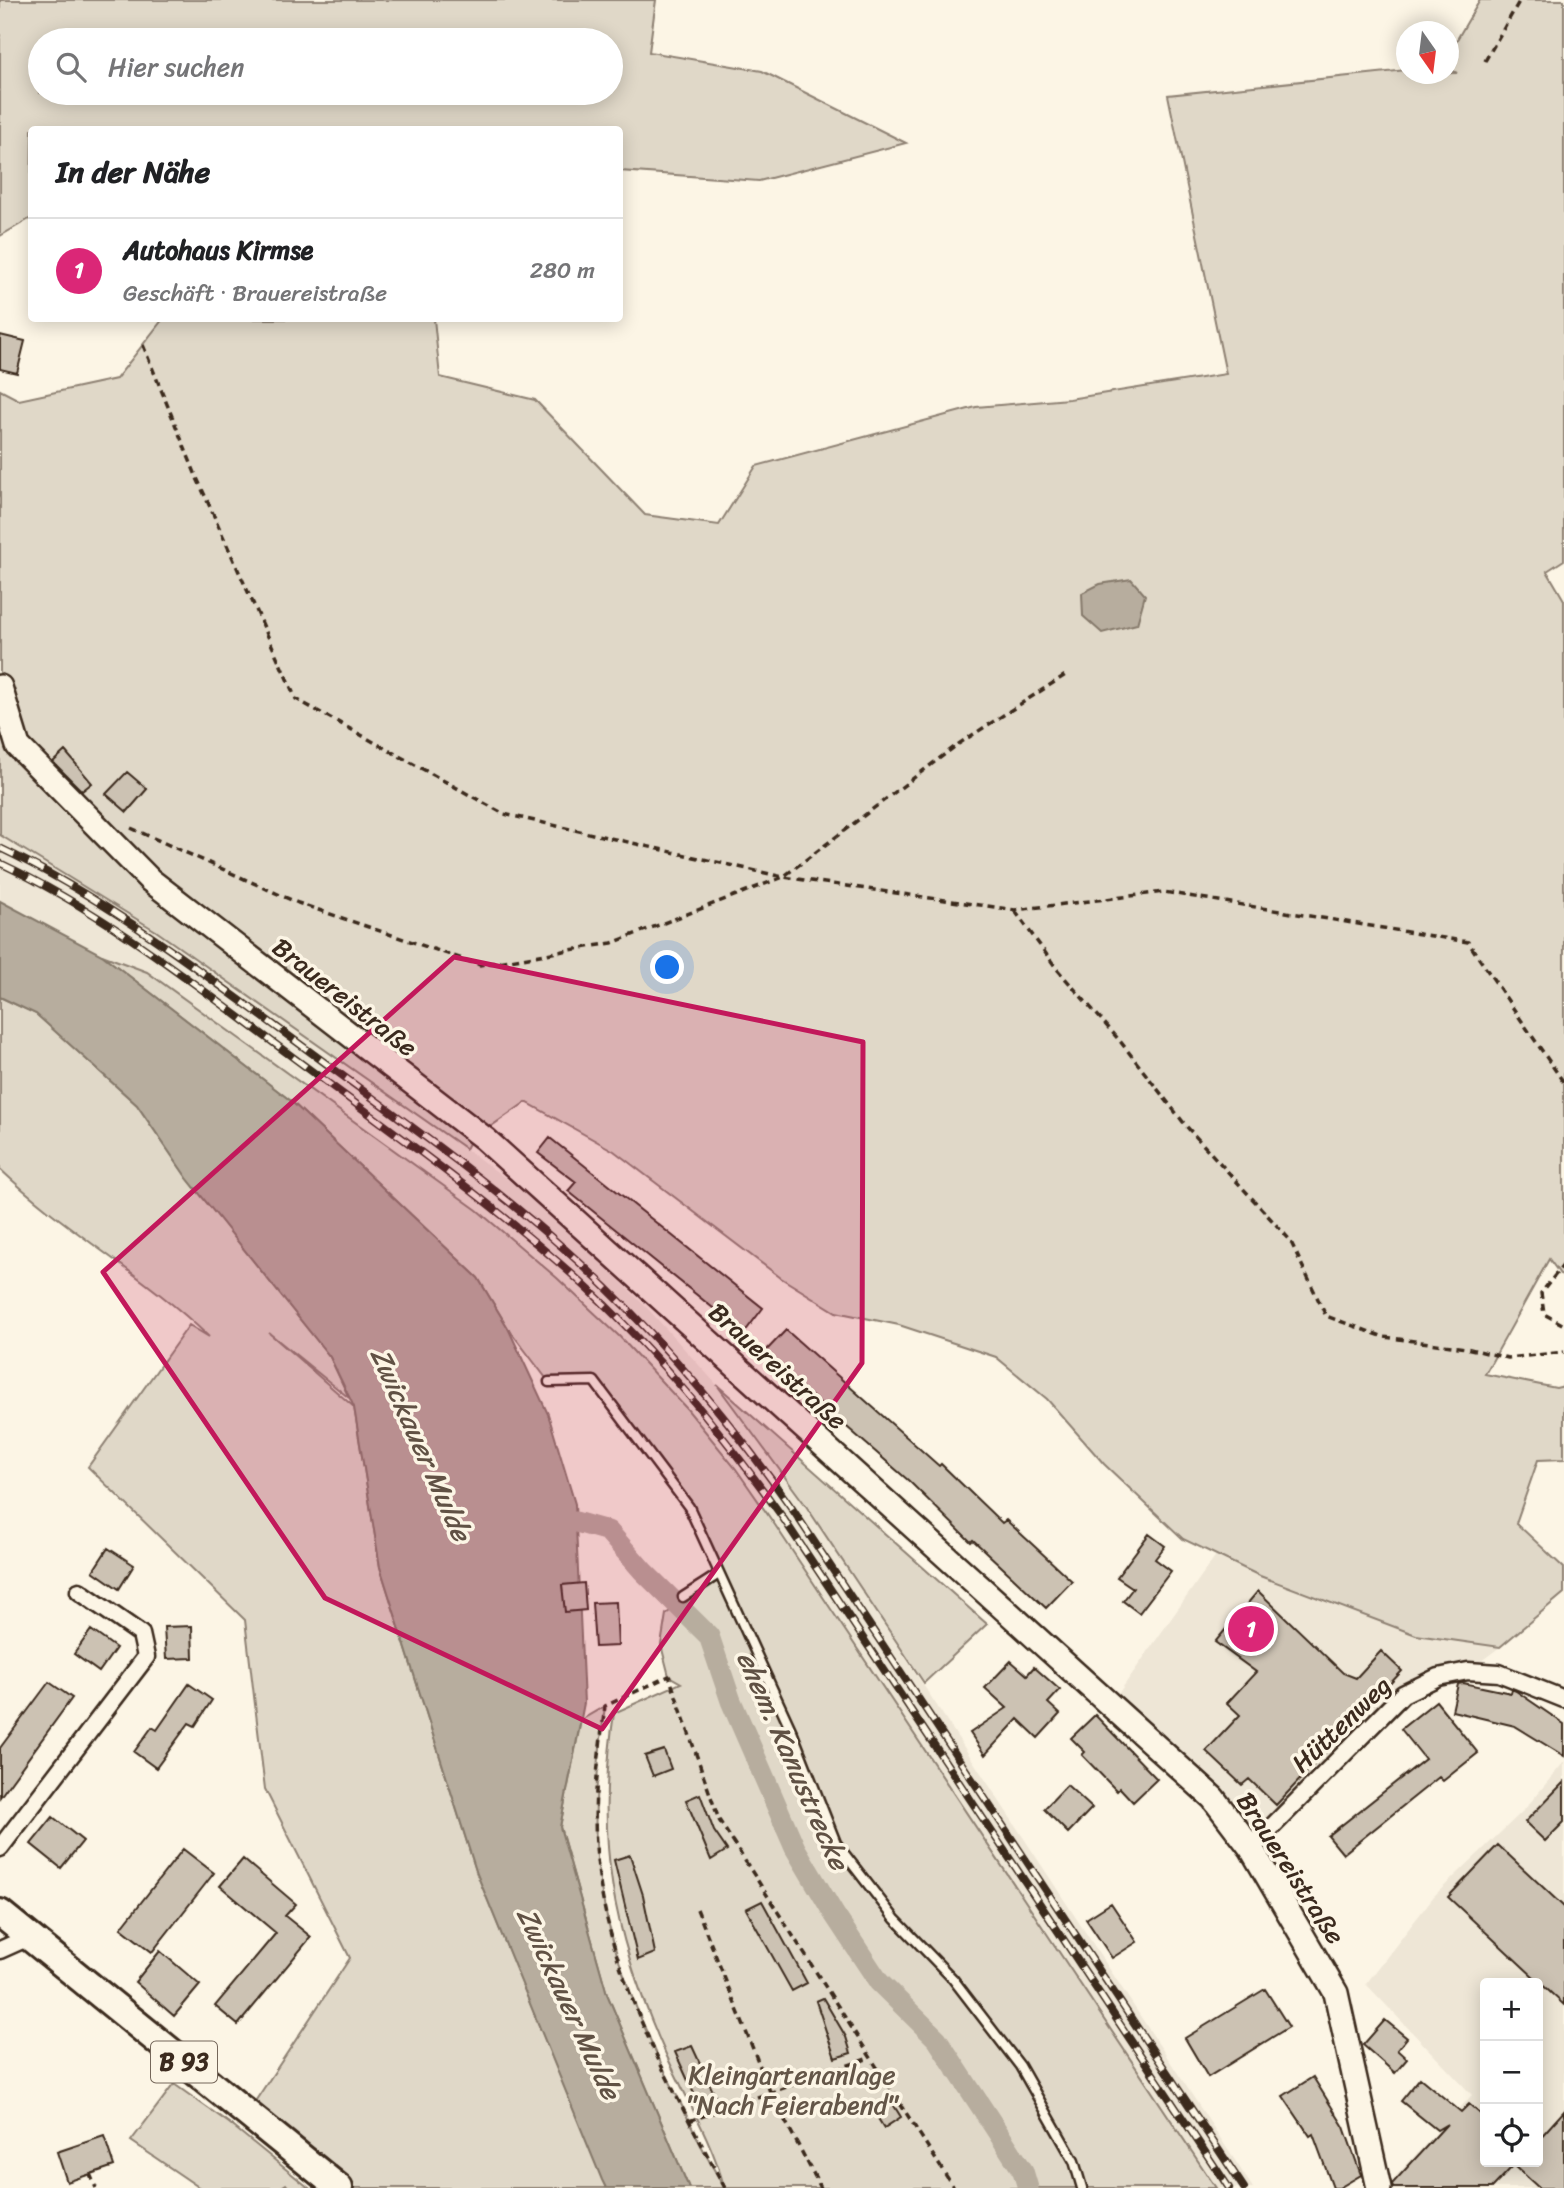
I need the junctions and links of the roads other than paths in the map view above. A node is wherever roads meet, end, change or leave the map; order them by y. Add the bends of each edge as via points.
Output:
1 (0, 687) edge
2 (549, 1382) dead end
3 (719, 1574) junction
4 (79, 1591) dead end
5 (683, 1597) dead end
6 (1564, 1699) edge
7 (0, 1848) edge
8 (1251, 1848) junction
9 (0, 1913) edge
10 (29, 1937) junction
11 (0, 1950) edge
12 (339, 2188) edge
13 (1082, 2188) edge
14 (1379, 2188) edge

1 - 8 street, Brauereistraße via 18,746 150,880 485,1139 1213,1798
2 - 3 lane via 594,1381 689,1507
3 - 5 lane
3 - 13 lane via 793,1734 836,1843 895,1919 953,1979 1020,2066 1074,2161
4 - 7 street via 141,1634 146,1657
6 - 8 street, Hüttenweg via 1499,1674 1468,1671 1438,1677 1403,1693
8 - 14 street, Brauereistraße via 1336,1993
9 - 10 main road, B 93
10 - 11 street
10 - 12 main road, B 93

